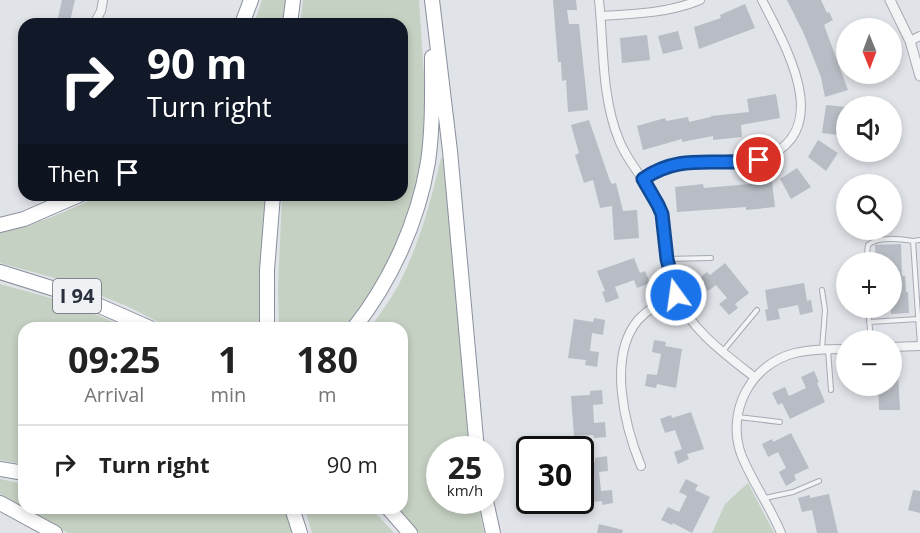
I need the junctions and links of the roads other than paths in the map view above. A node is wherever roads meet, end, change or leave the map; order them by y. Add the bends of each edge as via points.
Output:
1 (103, 0) edge
2 (251, 0) edge
3 (293, 0) edge
4 (432, 0) edge
5 (600, 0) edge
6 (700, 0) edge
7 (762, 0) edge
8 (890, 0) edge
9 (601, 16) junction
10 (97, 18) edge
11 (244, 18) edge
12 (292, 18) edge
13 (920, 36) edge
14 (910, 41) junction
15 (920, 76) edge
16 (643, 179) junction
17 (65, 201) edge
18 (273, 201) edge
19 (0, 225) edge
20 (920, 240) edge
21 (913, 241) junction
22 (867, 252) edge
23 (711, 258) dead end
24 (667, 259) junction
25 (0, 272) edge
26 (822, 290) dead end
27 (676, 295) junction
28 (757, 310) dead end
29 (869, 318) edge
30 (919, 319) edge
31 (136, 322) edge
32 (267, 322) edge
33 (359, 322) edge
34 (869, 322) junction
35 (870, 330) edge
36 (920, 345) edge
37 (902, 346) edge
38 (836, 349) edge
39 (825, 350) junction
40 (723, 352) junction
41 (754, 377) junction
42 (831, 390) dead end
43 (737, 417) junction
44 (780, 422) dead end
45 (476, 436) edge
46 (640, 466) dead end
47 (0, 469) edge
48 (18, 472) edge
49 (819, 481) dead end
50 (765, 498) junction
51 (0, 503) edge
52 (18, 513) edge
53 (20, 514) edge
54 (294, 514) edge
55 (393, 514) edge
56 (488, 514) edge
57 (55, 533) edge
58 (300, 533) edge
59 (410, 533) edge
60 (492, 533) edge
61 (781, 533) edge

1 - 10 street
2 - 11 highway
3 - 12 highway
4 - 33 highway via 432,110 426,172 400,252 374,302
4 - 45 highway
5 - 9 street
6 - 9 street via 653,12
7 - 16 street via 799,87 802,113 793,138 772,156 759,160 674,163
8 - 14 street
9 - 16 street via 612,118 630,162
13 - 14 street
14 - 15 street
16 - 24 street via 662,214
17 - 19 highway
18 - 32 highway
20 - 21 lane
21 - 22 lane via 873,241
21 - 30 lane
23 - 24 lane
24 - 27 street
25 - 31 highway, I 94 via 77,296
26 - 39 lane
27 - 40 street via 699,329
27 - 46 street via 651,308 637,321 621,361 625,410
28 - 40 lane
29 - 34 lane
30 - 34 lane
30 - 36 lane
34 - 35 lane
36 - 37 street
38 - 39 street
39 - 41 street via 784,356
39 - 42 lane
40 - 41 street
41 - 43 street
43 - 44 lane
43 - 50 street via 742,455
47 - 48 highway
49 - 50 lane
50 - 61 street
51 - 52 highway
53 - 57 highway
54 - 58 highway
55 - 59 highway
56 - 60 highway

